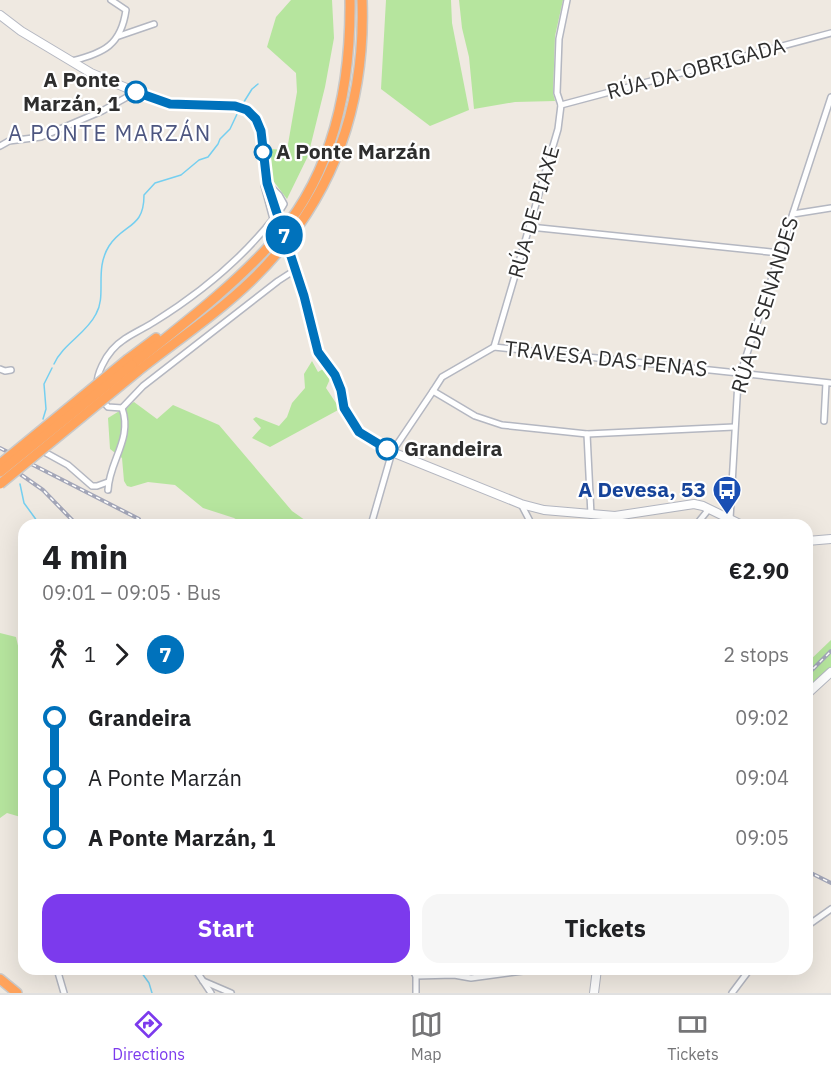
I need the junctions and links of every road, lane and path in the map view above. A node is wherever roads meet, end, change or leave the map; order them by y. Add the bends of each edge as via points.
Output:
1 (111, 0) edge
2 (350, 0) edge
3 (362, 0) edge
4 (567, 0) edge
5 (0, 15) edge
6 (154, 24) dead end
7 (831, 33) edge
8 (118, 37) junction
9 (72, 61) junction
10 (136, 92) junction
11 (831, 97) edge
12 (561, 105) junction
13 (0, 146) edge
14 (267, 183) junction
15 (831, 208) edge
16 (793, 214) junction
17 (273, 219) junction
18 (530, 227) junction
19 (780, 253) junction
20 (294, 269) junction
21 (494, 347) junction
22 (133, 365) junction
23 (0, 369) edge
24 (11, 370) dead end
25 (741, 373) junction
26 (829, 383) edge
27 (433, 391) junction
28 (122, 408) junction
29 (824, 421) dead end
30 (734, 427) junction
31 (587, 434) junction
32 (392, 452) junction
33 (0, 464) edge
34 (0, 474) edge
35 (108, 482) junction
36 (0, 484) edge
37 (108, 490) dead end
38 (521, 504) junction
39 (709, 509) junction
40 (591, 515) junction
41 (373, 519) edge
42 (529, 519) edge
43 (701, 519) edge
44 (729, 519) joint
45 (831, 539) edge
46 (813, 540) edge
47 (831, 672) edge
48 (813, 688) edge
49 (831, 909) edge
50 (813, 922) edge
51 (59, 975) edge
52 (199, 975) edge
53 (454, 975) edge
54 (454, 975) edge
55 (493, 975) edge
56 (596, 975) edge
57 (746, 975) edge
58 (416, 976) joint
59 (0, 979) edge
60 (203, 981) junction
61 (0, 984) edge
62 (10, 993) edge
63 (17, 993) edge
64 (64, 993) edge
65 (211, 993) edge
66 (231, 993) edge
67 (416, 993) edge
68 (594, 993) edge
69 (732, 993) edge

1 - 8 street via 126,10 124,28
2 - 22 highway via 346,77 339,115 317,175 271,245
3 - 22 highway via 361,53 351,118 338,155 302,222 250,281
4 - 12 street, RÚA DE PIAXE via 559,39
5 - 9 street
6 - 8 street
7 - 12 street, RÚA DA OBRIGADA
8 - 9 street via 91,57
9 - 10 street
10 - 13 street via 41,137
10 - 14 street via 170,104 235,106 247,110 261,131
11 - 16 street, RÚA DE SENANDES
12 - 18 street, RÚA DE PIAXE via 558,129
14 - 17 street via 264,185
14 - 17 street via 284,204
14 - 20 street, bridge
15 - 16 street
16 - 19 street, RÚA DE SENANDES
17 - 28 street via 261,236 214,279 112,350 97,380 99,397 108,407
18 - 19 street
18 - 21 street, RÚA DE PIAXE
19 - 25 street, RÚA DE SENANDES
20 - 28 street via 143,386
20 - 32 street via 316,346 335,375 344,408 359,432
21 - 25 street, TRAVESA DAS PENAS
21 - 27 street via 442,377
22 - 33 highway, bridge
22 - 34 highway, bridge
22 - 36 highway, bridge
23 - 24 street
25 - 26 street, TRAVESA DAS PENAS
25 - 30 street, RÚA DE SENANDES
26 - 29 street, TRAVESA DAS PENAS
27 - 31 street via 475,416 502,425
27 - 32 street
28 - 35 street via 123,443
30 - 31 street
30 - 44 street, RÚA DE SENANDES
31 - 40 street
32 - 38 street
32 - 41 street
34 - 35 street via 39,449 68,465 92,486
35 - 37 street
38 - 40 street
38 - 42 street
39 - 40 street via 686,504 620,515
39 - 43 street
39 - 44 street
45 - 46 street
47 - 48 street
49 - 50 street
51 - 64 street
52 - 60 street
53 - 58 street
54 - 55 street
56 - 68 street
57 - 69 street
58 - 67 street
59 - 63 highway
60 - 65 street
60 - 66 street
61 - 62 highway

